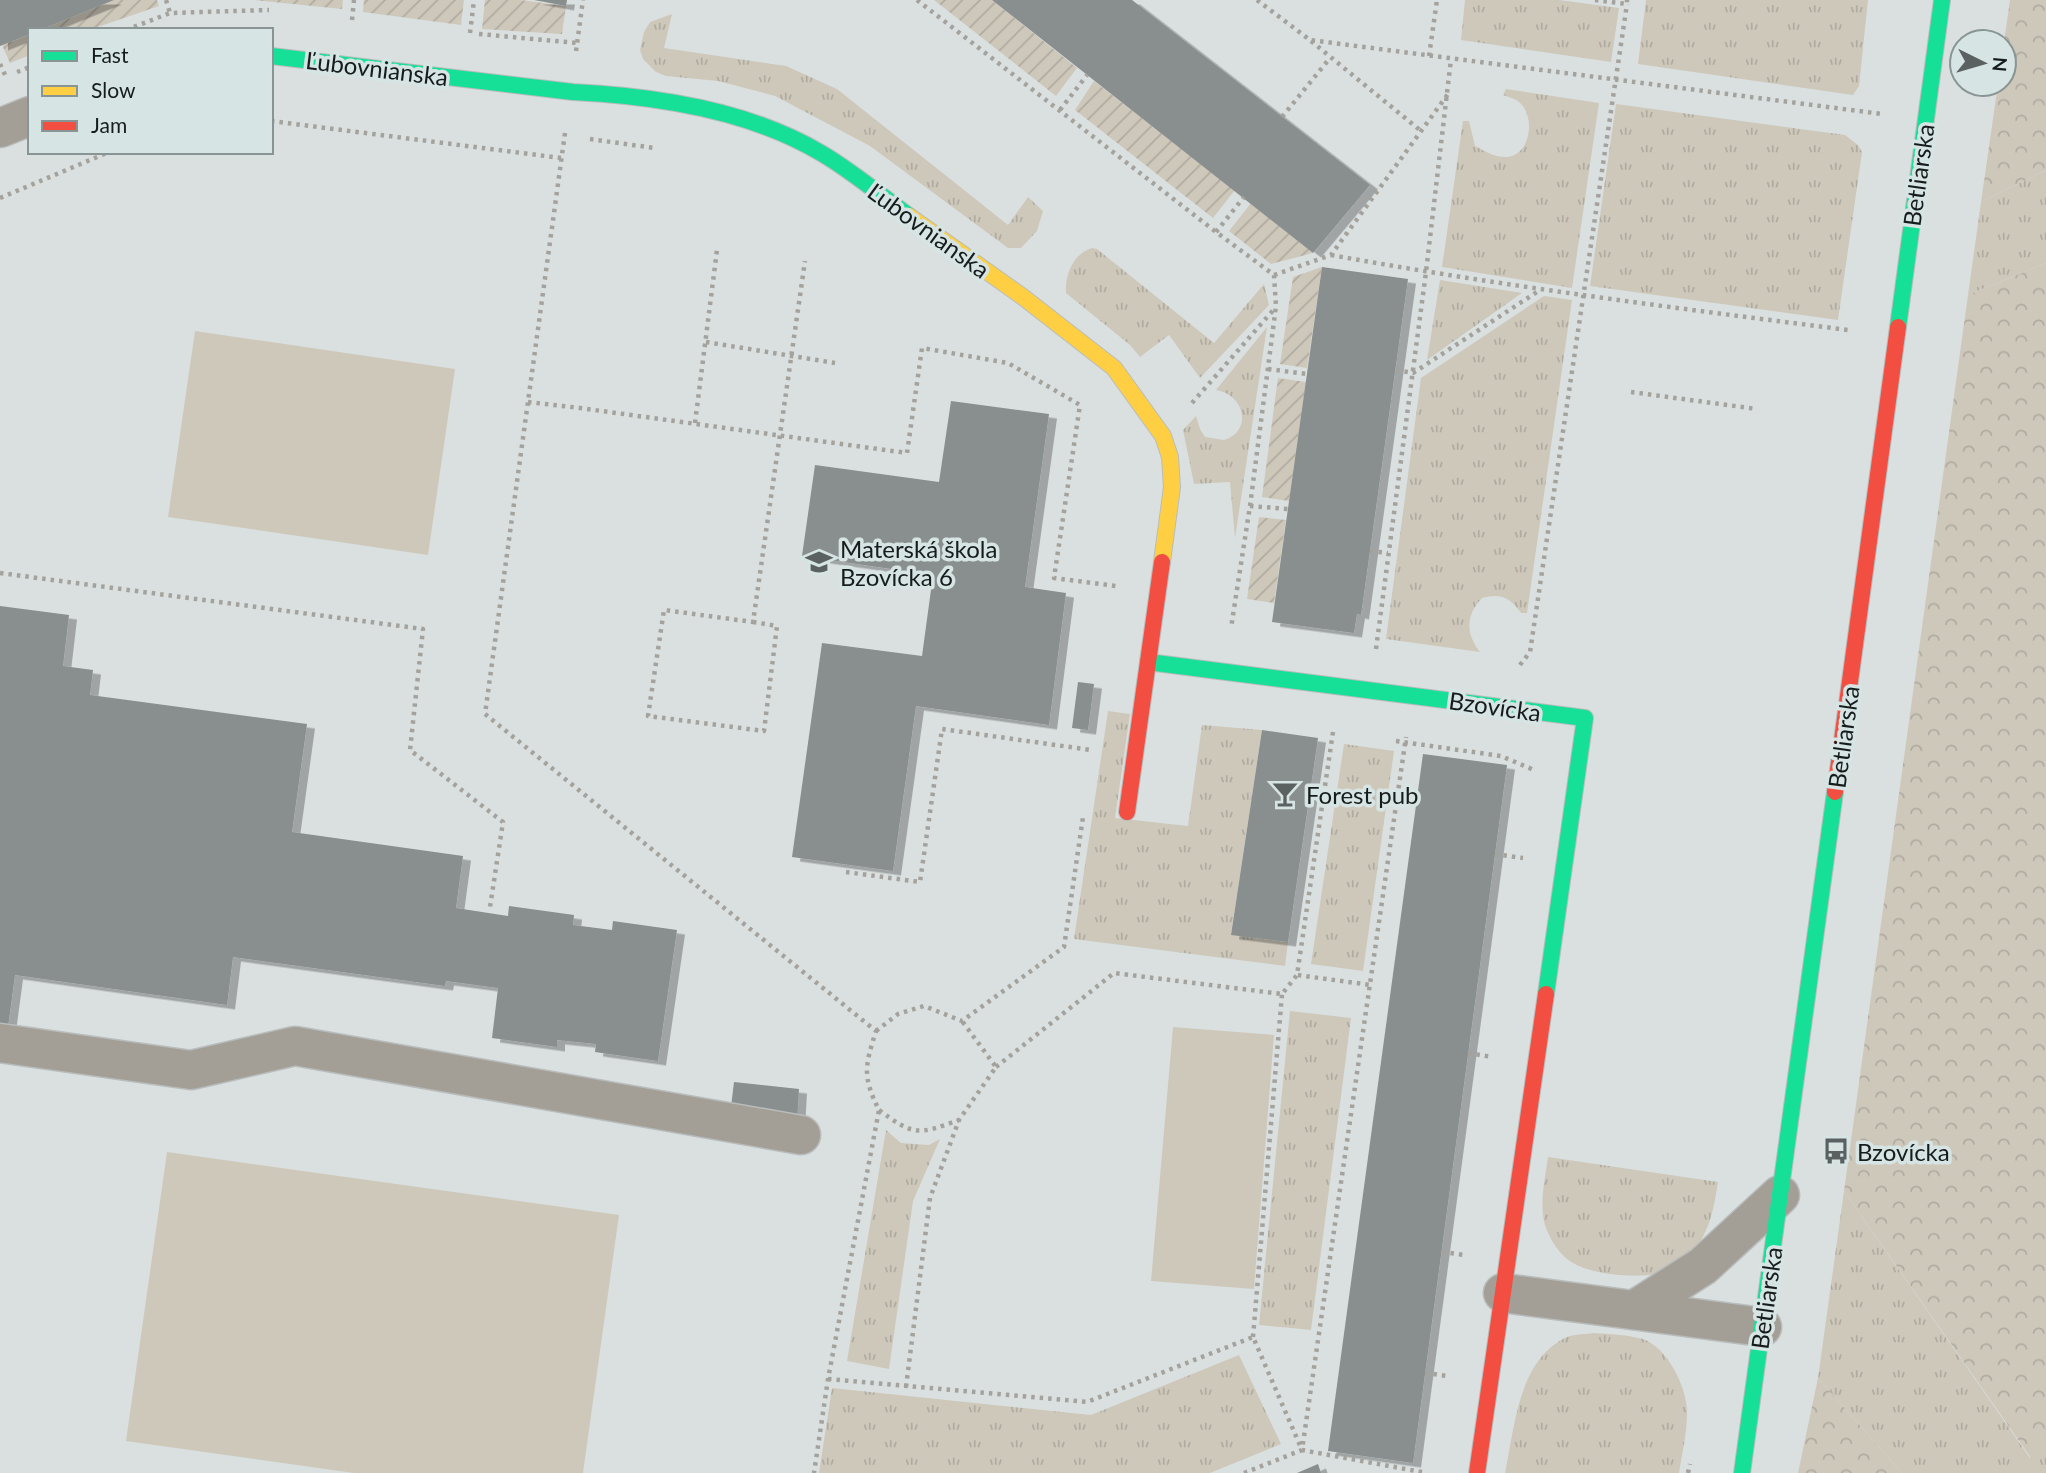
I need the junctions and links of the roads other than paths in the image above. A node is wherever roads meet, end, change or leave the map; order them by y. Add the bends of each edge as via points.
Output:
1 (1942, 0) edge
2 (273, 56) edge
3 (28, 117) edge
4 (0, 128) edge
5 (1148, 662) junction
6 (1127, 812) dead end
7 (0, 1043) edge
8 (801, 1135) dead end
9 (1780, 1195) junction
10 (1503, 1293) junction
11 (1634, 1310) junction
12 (1762, 1327) junction
13 (1477, 1473) edge
14 (1742, 1473) edge

1 - 9 street, Betliarska
2 - 5 street, Ľubovnianska via 612,94 727,113 821,153 1114,368 1163,436 1172,487
3 - 4 street
5 - 6 street, Ľubovnianska
5 - 10 street, Bzovícka via 1585,718
7 - 8 street via 191,1070 295,1046
9 - 11 street via 1703,1266
9 - 12 street, Betliarska
10 - 11 street
10 - 13 street, Bzovícka
11 - 12 street
12 - 14 street, Betliarska

